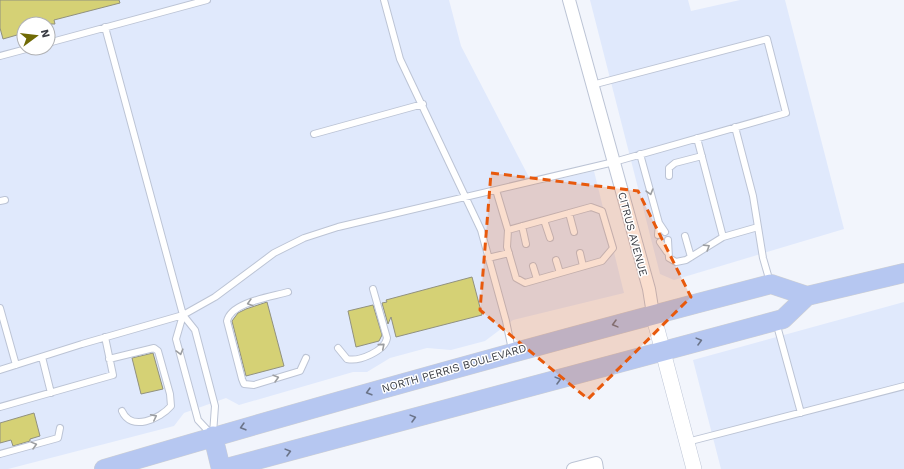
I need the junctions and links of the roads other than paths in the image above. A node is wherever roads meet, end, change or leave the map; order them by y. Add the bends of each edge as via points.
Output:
1 (207, 0) edge
2 (384, 0) edge
3 (569, 0) edge
4 (105, 27) junction
5 (56, 41) edge
6 (16, 52) edge
7 (0, 56) edge
8 (592, 85) junction
9 (422, 104) junction
10 (735, 128) junction
11 (314, 134) dead end
12 (697, 138) junction
13 (640, 154) junction
14 (702, 156) junction
15 (614, 162) junction
16 (669, 176) dead end
17 (496, 190) junction
18 (466, 197) junction
19 (568, 213) junction
20 (544, 220) junction
21 (659, 223) junction
22 (522, 226) junction
23 (758, 227) junction
24 (508, 230) junction
25 (574, 232) dead end
26 (665, 232) dead end
27 (658, 235) dead end
28 (685, 236) dead end
29 (723, 237) junction
30 (550, 238) dead end
31 (668, 240) dead end
32 (660, 242) dead end
33 (526, 244) dead end
34 (667, 252) junction
35 (509, 253) junction
36 (580, 253) dead end
37 (691, 257) junction
38 (488, 258) junction
39 (556, 260) dead end
40 (533, 266) dead end
41 (583, 266) junction
42 (560, 273) junction
43 (904, 273) edge
44 (537, 279) junction
45 (770, 284) junction
46 (373, 289) dead end
47 (288, 292) dead end
48 (807, 296) junction
49 (0, 308) edge
50 (653, 314) junction
51 (183, 315) junction
52 (776, 321) junction
53 (105, 337) junction
54 (338, 348) dead end
55 (662, 351) junction
56 (512, 352) junction
57 (42, 357) junction
58 (306, 358) dead end
59 (109, 359) junction
60 (16, 365) junction
61 (0, 370) edge
62 (904, 386) edge
63 (51, 393) junction
64 (0, 407) edge
65 (122, 411) dead end
66 (801, 413) junction
67 (60, 428) dead end
68 (213, 436) junction
69 (686, 442) junction
70 (0, 454) edge
71 (596, 466) edge
72 (104, 469) edge
73 (222, 469) edge
74 (573, 469) edge
75 (694, 469) edge

1 - 4 lane
2 - 9 lane via 400,59
3 - 8 street, CITRUS AVENUE
4 - 5 lane
4 - 51 lane
6 - 7 lane
8 - 10 lane via 766,39 786,113
8 - 15 street, CITRUS AVENUE
9 - 11 lane
9 - 18 lane
10 - 12 lane
10 - 23 lane via 753,196
12 - 13 lane
12 - 14 lane
13 - 15 lane
13 -> 21 lane
14 - 16 lane via 675,163 669,168
14 - 29 lane
15 - 17 lane
15 - 50 street, CITRUS AVENUE via 649,289
17 - 18 lane
17 - 24 lane
18 - 38 lane
18 - 51 lane via 338,227 304,238 274,253 216,297
19 - 20 lane
19 - 25 lane
19 - 41 lane via 590,207 602,210 613,248 602,261
20 - 22 lane
20 - 30 lane
21 - 26 lane
21 - 27 lane
22 - 24 lane
22 - 33 lane
23 - 29 lane
23 - 45 lane
24 - 35 lane
28 - 37 lane
37 -> 29 lane
31 - 34 lane
32 - 34 lane
34 - 37 lane via 669,258 676,262
35 - 38 lane
35 - 44 lane via 516,278 525,283
36 - 41 lane
38 - 56 lane
39 - 42 lane
40 - 44 lane
41 - 42 lane
42 - 44 lane
43 - 48 main road
45 - 48 main road
45 - 50 main road, NORTH PERRIS BOULEVARD
54 -> 46 lane via 347,359 352,360 383,347 387,342
47 -> 58 lane via 237,307 228,317 242,379 244,384 254,385 300,371
48 - 52 main road via 783,318
49 - 60 lane
50 - 55 street, CITRUS AVENUE
50 -> 56 main road, NORTH PERRIS BOULEVARD
51 - 53 lane
51 - 68 lane via 196,330 215,406
51 -> 68 lane via 176,339 198,420
55 -> 52 main road
52 - 66 lane
53 - 57 lane
53 - 59 lane
55 - 69 street, CITRUS AVENUE
73 -> 55 main road
56 -> 68 main road, NORTH PERRIS BOULEVARD
57 - 60 lane
57 - 63 lane
59 - 63 lane via 112,375
65 -> 59 lane via 125,418 131,422 141,423 167,410 171,406 170,394 158,351 154,348
60 - 61 lane
62 - 66 lane
63 - 64 lane
66 - 69 lane
70 -> 67 lane via 58,438
68 - 72 main road, NORTH PERRIS BOULEVARD
68 - 73 main road
69 - 75 street, CITRUS AVENUE
71 - 74 street

